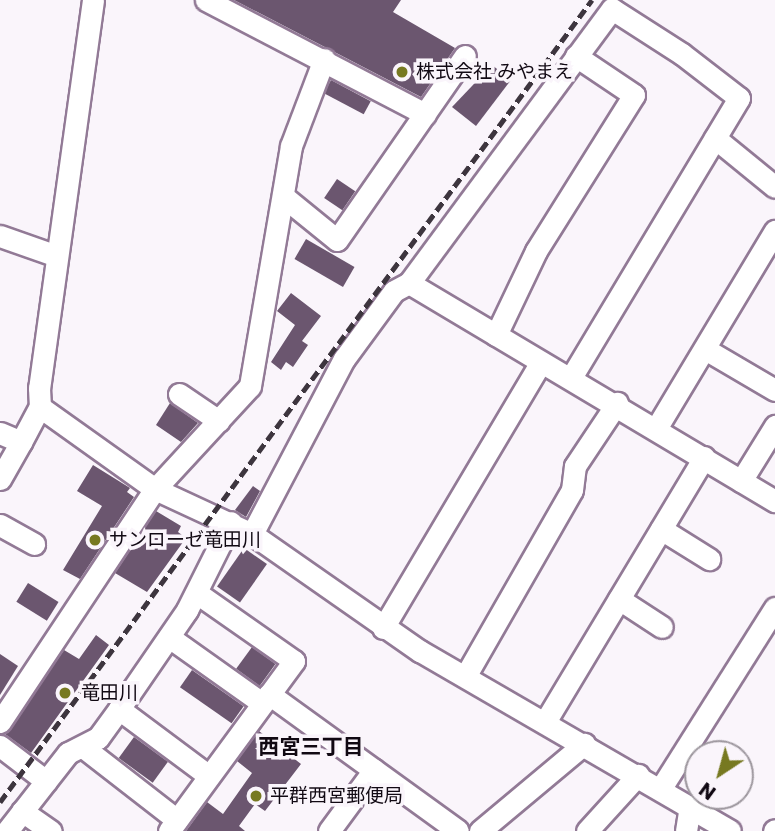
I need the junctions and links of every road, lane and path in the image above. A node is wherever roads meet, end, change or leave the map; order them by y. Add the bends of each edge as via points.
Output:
1 (93, 0) edge
2 (206, 0) edge
3 (614, 5) edge
4 (465, 56) dead end
5 (576, 56) junction
6 (324, 59) junction
7 (425, 114) junction
8 (715, 138) junction
9 (775, 187) edge
10 (284, 197) junction
11 (775, 231) edge
12 (0, 236) edge
13 (57, 256) junction
14 (409, 283) junction
15 (496, 335) junction
16 (705, 349) junction
17 (541, 362) junction
18 (571, 378) junction
19 (775, 390) edge
20 (179, 394) dead end
21 (617, 403) junction
22 (40, 407) junction
23 (219, 421) junction
24 (775, 425) edge
25 (657, 427) junction
26 (0, 433) edge
27 (21, 442) junction
28 (704, 457) junction
29 (0, 479) edge
30 (741, 481) junction
31 (155, 489) junction
32 (775, 501) edge
33 (231, 522) junction
34 (0, 525) edge
35 (661, 529) junction
36 (252, 534) junction
37 (34, 544) dead end
38 (709, 559) dead end
39 (197, 593) junction
40 (619, 599) junction
41 (775, 608) edge
42 (662, 627) dead end
43 (383, 628) junction
44 (169, 637) junction
45 (466, 675) junction
46 (266, 698) junction
47 (119, 709) junction
48 (0, 722) edge
49 (545, 722) junction
50 (584, 744) junction
51 (0, 746) edge
52 (83, 747) junction
53 (374, 770) junction
54 (638, 775) junction
55 (209, 776) junction
56 (46, 781) junction
57 (661, 788) junction
58 (684, 802) edge
59 (689, 810) edge
60 (696, 810) edge
61 (23, 811) junction
62 (173, 825) edge
63 (7, 831) edge
64 (51, 831) edge
65 (329, 831) edge
66 (458, 831) edge
67 (480, 831) edge
68 (587, 831) edge
69 (686, 831) edge
70 (730, 831) edge

1 - 13 street
2 - 6 street
3 - 5 street
3 - 8 street via 739,98
4 - 7 street
5 - 14 street
5 - 15 street via 634,95 536,251
6 - 7 street
6 - 10 street via 291,146
7 - 10 street via 337,240
8 - 9 street
8 - 18 street
10 - 23 street via 250,386
11 - 16 street
12 - 13 street
13 - 22 street
14 - 15 street
14 - 36 street via 394,291 344,359
15 - 17 street
16 - 19 street
16 - 25 street
17 - 18 street
17 - 43 street
18 - 21 street
20 - 23 street
21 - 25 street
21 - 45 street via 575,466 572,490
22 - 27 street
22 - 31 street
23 - 31 street
24 - 30 street
25 - 28 street
26 - 27 street
27 - 29 street
28 - 30 street
28 - 35 street
30 - 32 street
31 - 33 street
31 - 48 street
33 - 36 street
33 - 39 street via 199,579
34 - 37 street
35 - 38 street
35 - 40 street
36 - 43 street
39 - 44 street
39 - 46 street via 294,661
40 - 42 street
40 - 49 street
41 - 57 street
43 - 45 street
44 - 46 street
44 - 47 street
45 - 49 street
46 - 53 street
46 - 55 street
47 - 52 street via 98,738
47 - 55 street
49 - 50 street
50 - 54 street
50 - 67 street
51 - 56 street
52 - 56 street via 68,753
52 - 62 street
53 - 65 street
53 - 66 street
54 - 57 street
54 - 68 street
55 - 62 street
56 - 61 street
57 - 58 street
59 - 69 street
60 - 70 street
61 - 63 street
61 - 64 street

